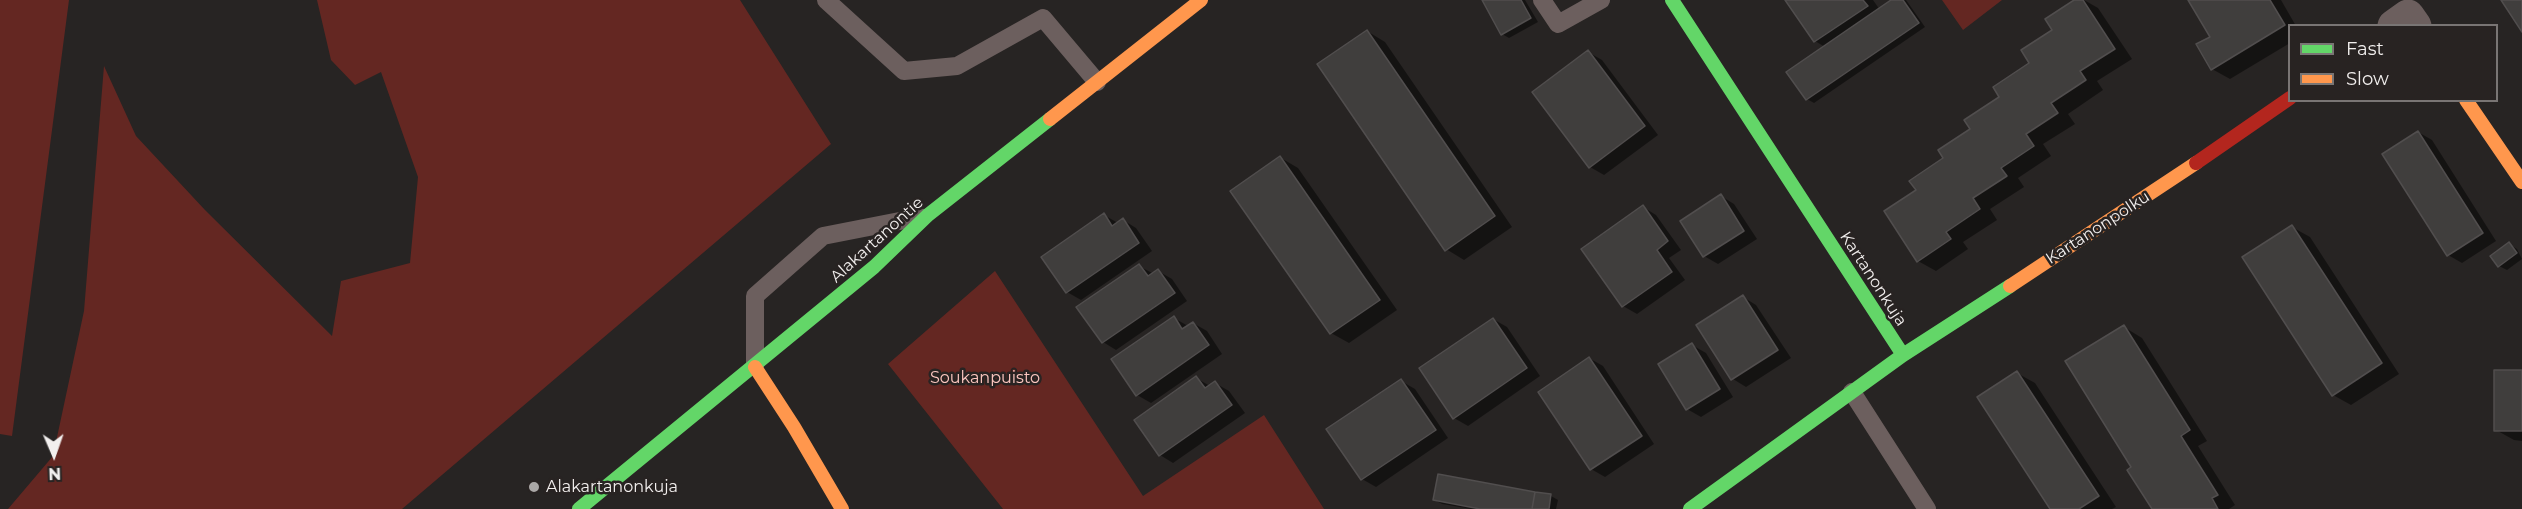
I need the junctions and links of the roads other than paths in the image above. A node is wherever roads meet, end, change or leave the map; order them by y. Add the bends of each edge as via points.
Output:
1 (826, 0) edge
2 (1201, 0) edge
3 (1542, 0) edge
4 (1601, 0) edge
5 (1672, 0) edge
6 (1097, 82) junction
7 (2288, 99) edge
8 (2467, 102) edge
9 (2522, 182) edge
10 (928, 215) junction
11 (1903, 355) junction
12 (755, 367) junction
13 (1852, 392) junction
14 (579, 509) edge
15 (842, 509) edge
16 (1690, 509) edge
17 (1927, 509) edge

1 - 6 lane via 904,71 957,66 1043,18
2 - 6 street, Alakartanontie
3 - 4 lane via 1558,24
5 - 11 street, Kartanonkuja
6 - 10 street, Alakartanontie
7 - 11 street, Kartanonpolku
8 - 9 street
10 - 12 street, Alakartanontie via 874,267
10 - 12 lane via 823,236 755,296
11 - 13 street
12 - 14 street, Alakartanontie
12 - 15 street
13 - 16 street
13 - 17 lane

